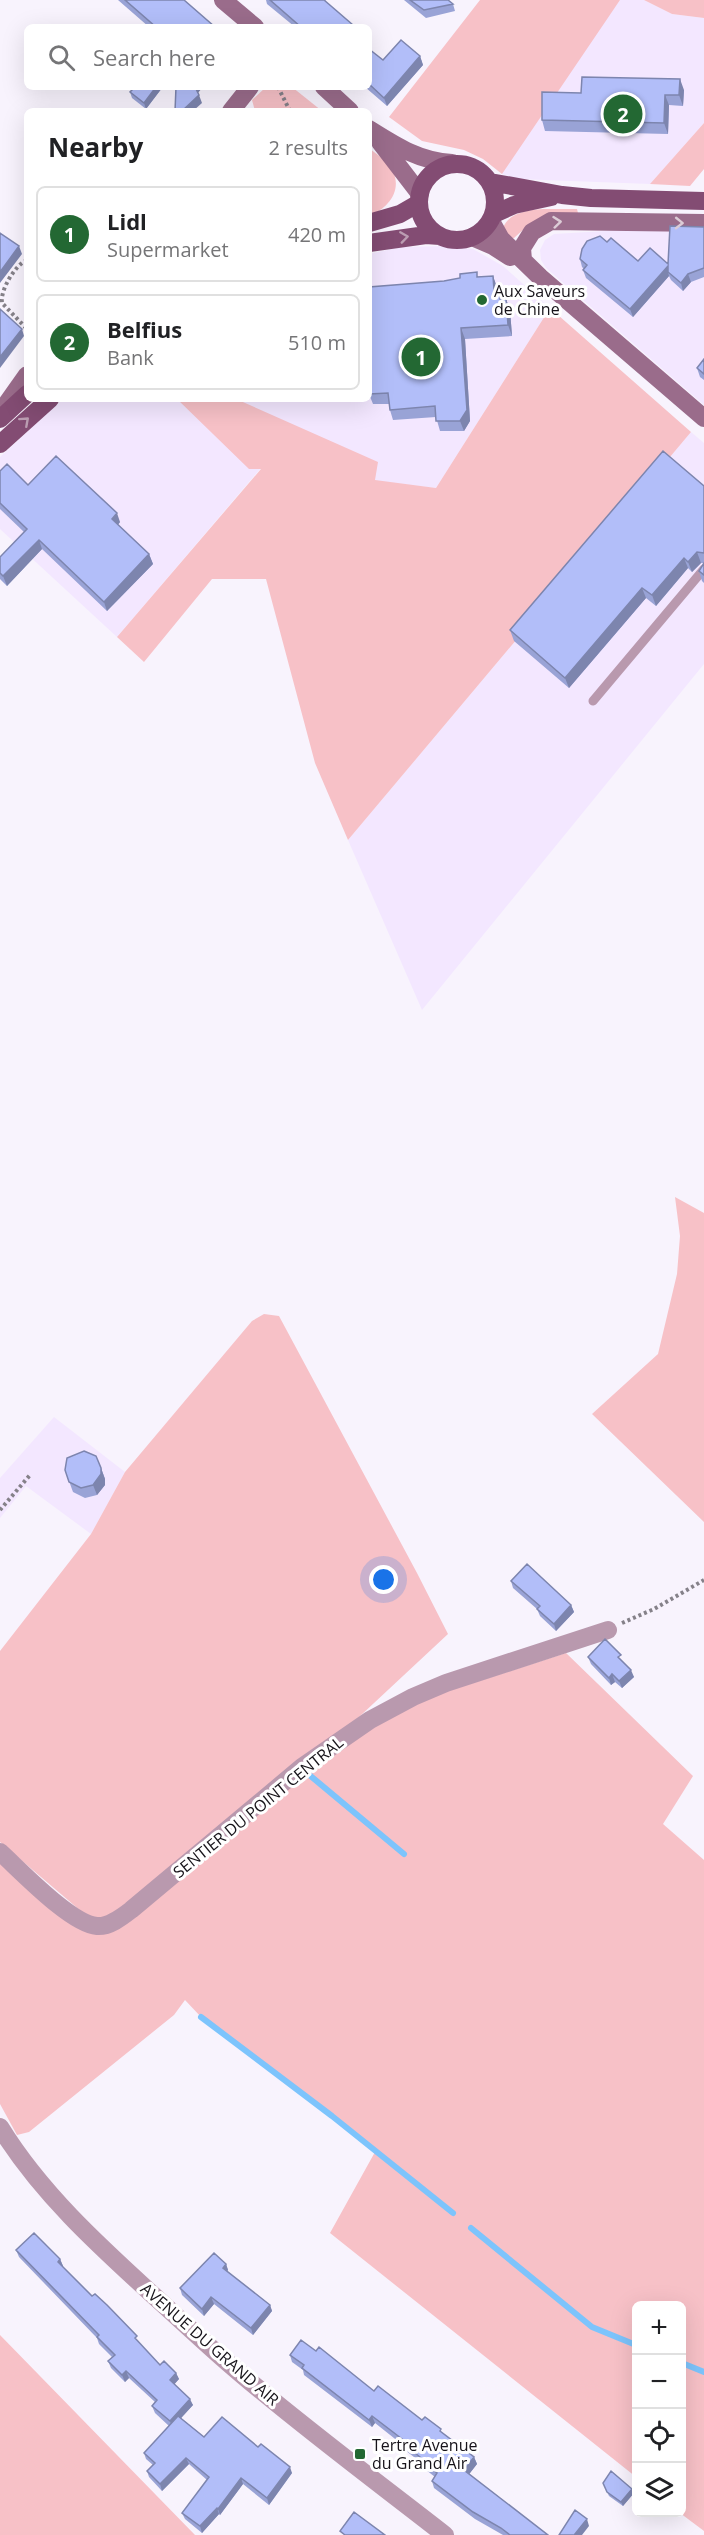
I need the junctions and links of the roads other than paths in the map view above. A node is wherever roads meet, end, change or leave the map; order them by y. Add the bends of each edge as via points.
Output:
1 (223, 0) edge
2 (251, 24) edge
3 (248, 90) edge
4 (327, 90) edge
5 (233, 108) edge
6 (347, 108) edge
7 (372, 131) edge
8 (372, 133) edge
9 (452, 164) junction
10 (490, 182) junction
11 (562, 195) junction
12 (420, 199) junction
13 (704, 201) edge
14 (492, 217) junction
15 (372, 222) edge
16 (704, 223) edge
17 (440, 236) junction
18 (472, 237) junction
19 (372, 243) edge
20 (524, 260) junction
21 (540, 277) junction
22 (24, 379) edge
23 (24, 397) edge
24 (47, 402) edge
25 (0, 413) edge
26 (704, 418) edge
27 (0, 419) edge
28 (0, 444) edge
29 (704, 569) edge
30 (592, 701) dead end
31 (608, 1630) road end
32 (0, 1852) edge
33 (0, 2127) edge
34 (445, 2535) edge

1 - 2 street
3 - 5 street
4 - 6 street
7 - 9 street via 405,152 431,162
8 - 12 street
9 - 10 main road via 474,167
9 - 12 main road via 432,173 425,181
10 - 11 main road
10 - 14 main road via 496,203
11 - 13 main road
11 - 14 main road via 514,205
12 - 15 main road via 400,214
12 - 17 main road via 425,222
14 - 18 main road via 483,231
14 - 20 street via 501,238
20 -> 16 street via 522,248 532,232 551,221
17 - 18 main road via 462,240
19 -> 17 main road
18 - 21 street
20 - 21 street
21 - 26 street
22 - 25 street
23 - 27 main road
28 -> 24 main road
29 - 30 lane
31 - 32 street, SENTIER DU POINT CENTRAL via 446,1683 370,1720 302,1767 131,1910 108,1924 90,1924 67,1913
33 - 34 street, AVENUE DU GRAND AIR via 39,2181 126,2270 240,2374

